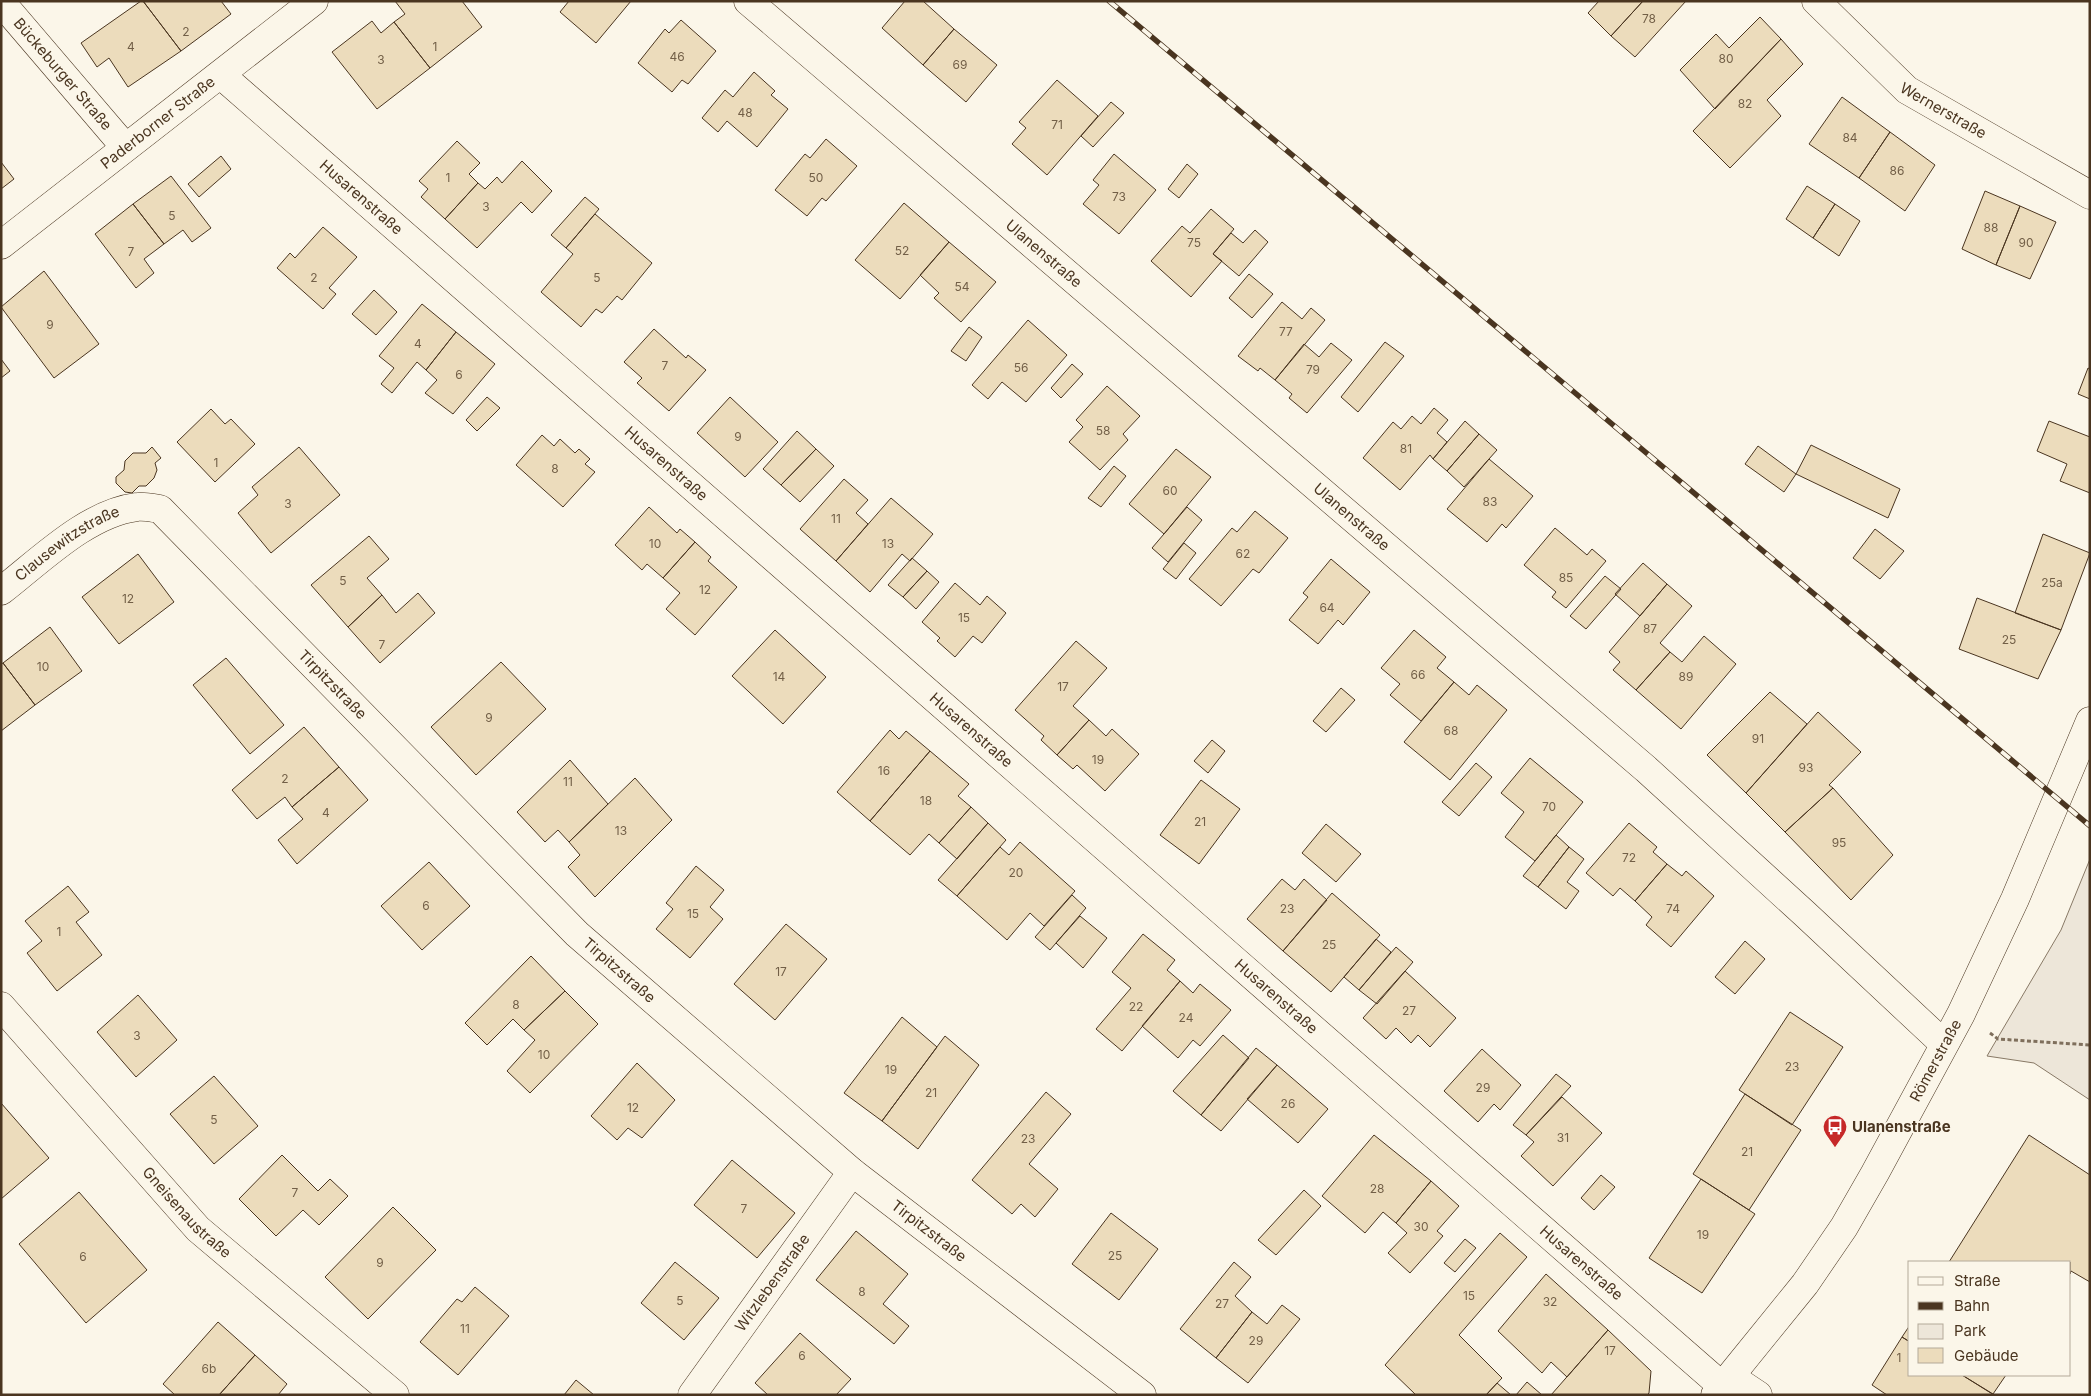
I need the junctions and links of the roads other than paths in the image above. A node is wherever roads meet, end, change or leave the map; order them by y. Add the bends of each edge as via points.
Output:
1 (314, 1) edge
2 (748, 1) edge
3 (1816, 1) edge
4 (1, 2) edge
5 (221, 75) junction
6 (125, 147) junction
7 (2090, 195) edge
8 (1, 245) edge
9 (139, 506) joint
10 (1, 591) edge
11 (2090, 721) edge
12 (1, 1006) edge
13 (1944, 1044) junction
14 (852, 1172) junction
15 (1722, 1386) edge
16 (395, 1395) edge
17 (692, 1395) edge
18 (1142, 1395) edge
19 (1758, 1395) edge

1 - 5 street, Paderborner Straße
2 - 13 street, Ulanenstraße via 1646,769
3 - 7 street, Wernerstraße via 1907,90
4 - 6 street, Bückeburger Straße
5 - 6 street, Paderborner Straße
5 - 15 street, Husarenstraße
6 - 8 street, Paderborner Straße
9 - 10 street, Clausewitzstraße via 112,512 86,525
9 - 14 street, Tirpitzstraße via 160,509 577,934
11 - 13 street, Römerstraße via 2015,900
12 - 16 street, Gneisenaustraße via 198,1230
13 - 15 street, Römerstraße via 1844,1227 1805,1284
14 - 17 street, Witzlebenstraße
14 - 18 street, Tirpitzstraße
15 - 19 street, Husarenstraße

